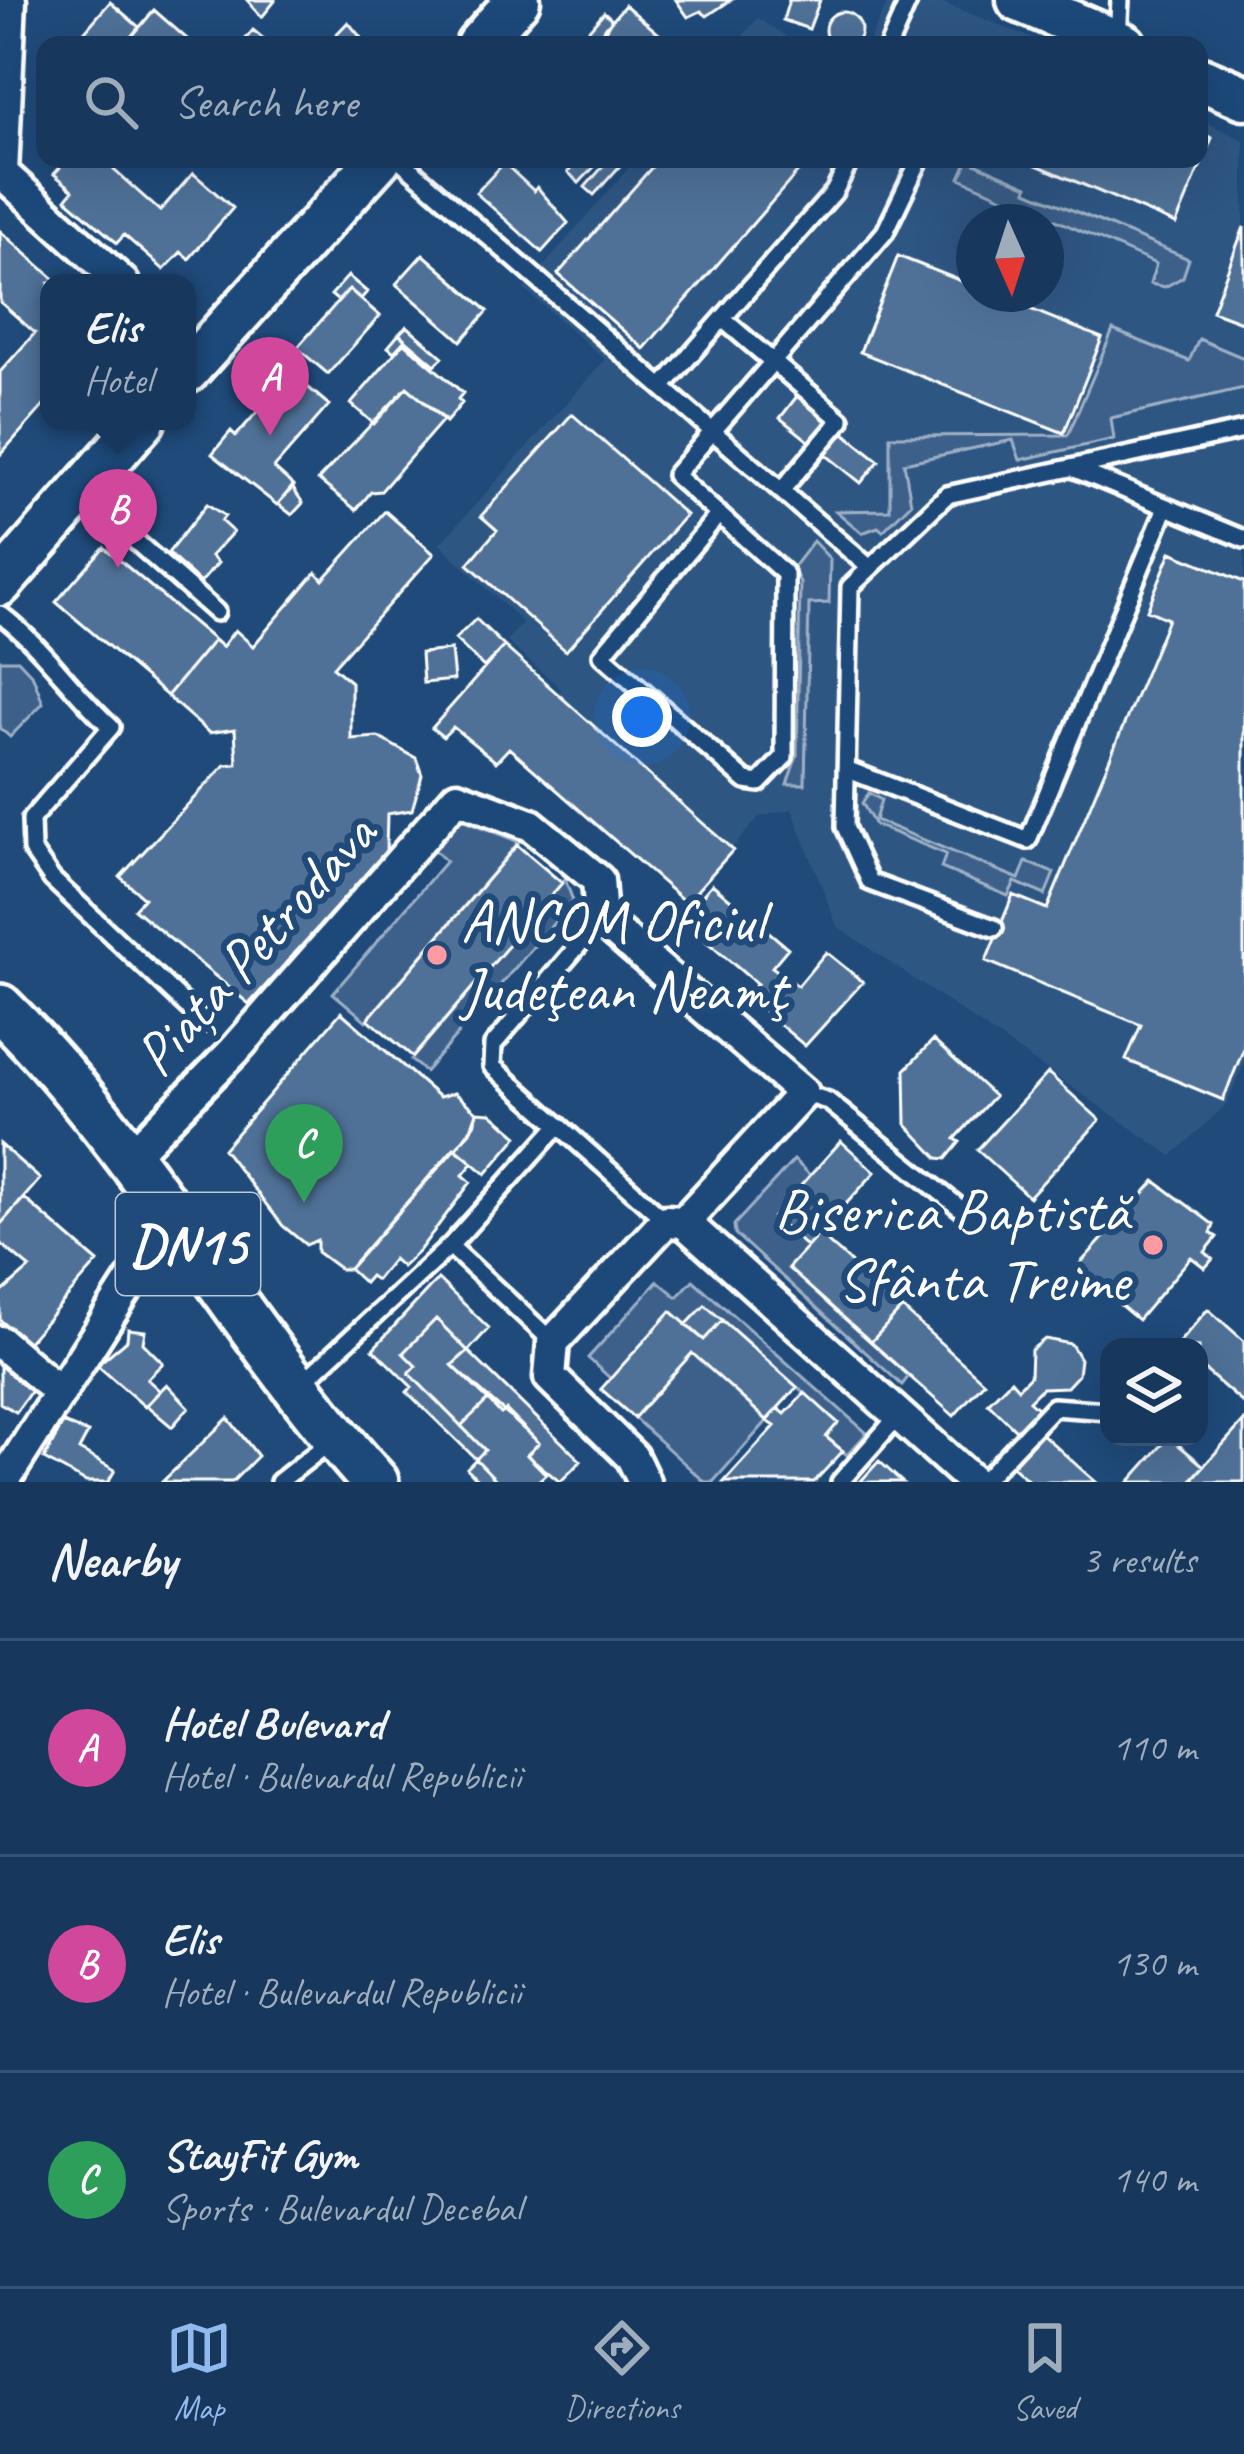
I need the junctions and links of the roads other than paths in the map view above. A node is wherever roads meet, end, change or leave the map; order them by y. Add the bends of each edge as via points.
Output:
1 (10, 0) edge
2 (518, 0) edge
3 (909, 0) edge
4 (990, 0) edge
5 (1019, 0) edge
6 (1120, 0) edge
7 (486, 36) edge
8 (893, 36) edge
9 (1087, 36) edge
10 (1093, 36) edge
11 (1111, 36) edge
12 (1208, 81) edge
13 (1244, 97) edge
14 (1208, 99) edge
15 (1244, 114) edge
16 (1, 154) edge
17 (370, 168) edge
18 (410, 168) edge
19 (846, 168) edge
20 (916, 168) edge
21 (113, 274) edge
22 (725, 321) junction
23 (196, 352) edge
24 (773, 362) junction
25 (664, 385) junction
26 (135, 430) edge
27 (1244, 430) edge
28 (715, 431) junction
29 (1072, 468) junction
30 (781, 491) junction
31 (80, 493) junction
32 (1166, 507) junction
33 (718, 514) junction
34 (1244, 539) edge
35 (11, 564) edge
36 (870, 568) junction
37 (216, 612) dead end
38 (0, 614) edge
39 (846, 769) junction
40 (601, 919) junction
41 (994, 928) dead end
42 (0, 1008) edge
43 (205, 1023) dead end
44 (0, 1027) edge
45 (803, 1093) junction
46 (557, 1126) junction
47 (128, 1159) junction
48 (960, 1208) dead end
49 (675, 1221) junction
50 (450, 1246) junction
51 (166, 1249) junction
52 (0, 1342) edge
53 (553, 1342) junction
54 (296, 1388) junction
55 (60, 1393) junction
56 (1100, 1410) edge
57 (899, 1415) junction
58 (335, 1466) edge
59 (284, 1480) edge
60 (3, 1482) edge
61 (376, 1482) edge
62 (644, 1482) edge
63 (841, 1482) edge
64 (978, 1482) edge

1 - 16 street
2 - 7 main road
3 - 8 lane
4 - 9 main road
5 - 10 main road
6 - 11 lane
12 - 13 main road
14 - 15 main road
16 - 21 street via 2,173
17 - 23 main road
18 - 25 lane
19 - 22 lane
20 - 24 lane via 884,232
22 - 24 lane
22 - 25 lane
24 - 28 lane
24 - 30 lane via 842,420
25 - 28 lane
26 - 31 main road
27 - 29 lane
28 - 30 lane
28 - 33 lane via 675,475
29 - 32 lane
29 - 36 lane via 947,495
30 - 36 lane
31 - 35 main road
31 - 37 lane
32 - 34 lane
32 - 39 lane via 1028,840
33 - 33 lane via 602,655 746,781 760,783 784,757 785,574
36 - 39 lane via 850,587
38 - 43 lane, Piața Petrodava via 111,727 32,819 32,850 52,879
39 - 41 lane via 845,826 869,882
40 - 45 street
40 - 46 lane via 493,1046 492,1066
40 - 47 street, Piața Petrodava via 598,880 531,825 457,796 234,1051
42 - 47 main road, DN15 via 50,1057
44 - 51 main road, DN15
45 - 48 lane via 828,1100
45 - 49 street
46 - 49 lane
46 - 50 lane
47 - 54 main road, DN15
49 - 53 street
49 - 57 street
50 - 53 lane
50 - 54 lane
51 - 55 street via 131,1281
51 - 58 main road, DN15
52 - 55 street
53 - 62 street via 550,1377 632,1457
54 - 61 main road, DN15
55 - 60 street
56 - 64 lane via 1052,1406
57 - 63 lane
57 - 64 street
58 - 59 lane

